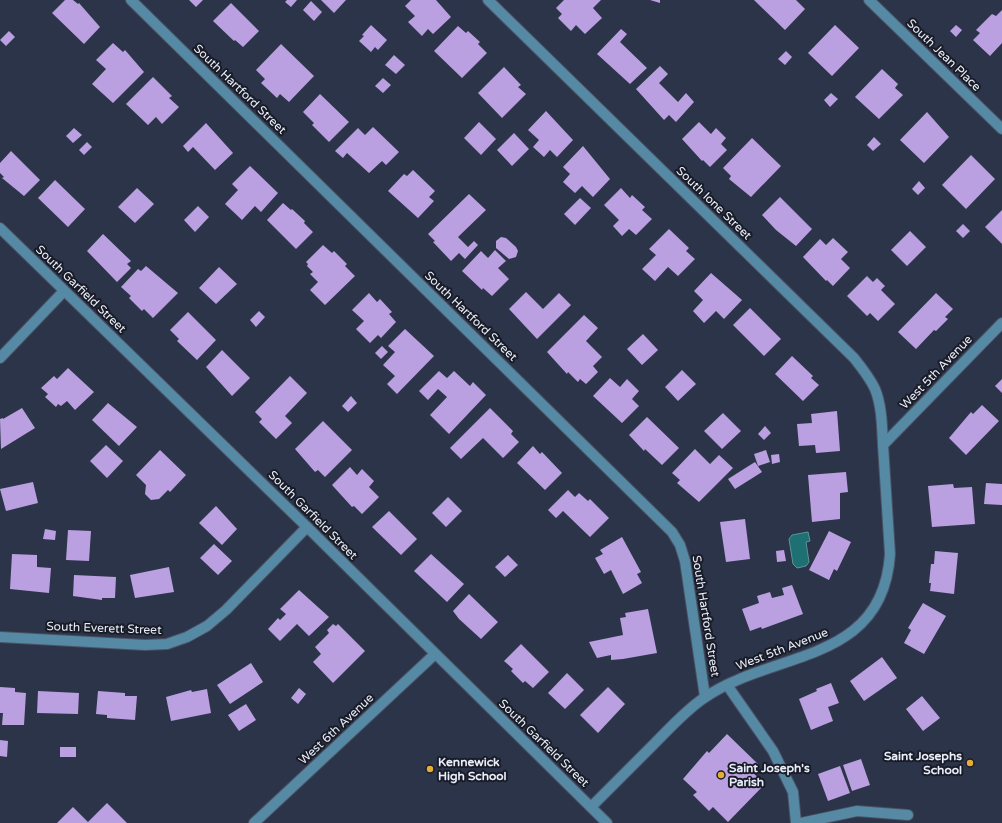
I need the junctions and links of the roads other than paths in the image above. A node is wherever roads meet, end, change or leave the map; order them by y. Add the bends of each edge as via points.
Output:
1 (131, 0) edge
2 (488, 0) edge
3 (869, 0) edge
4 (1002, 129) edge
5 (0, 228) edge
6 (64, 291) junction
7 (1002, 323) edge
8 (0, 358) edge
9 (883, 445) junction
10 (307, 527) junction
11 (0, 637) edge
12 (435, 654) junction
13 (727, 685) junction
14 (705, 697) junction
15 (591, 807) junction
16 (908, 815) dead end
17 (254, 823) edge
18 (607, 823) edge
19 (796, 823) edge
20 (801, 823) edge

1 - 14 street, South Hartford Street via 672,532 686,561
2 - 9 street, South Ione Street via 854,358 876,390
3 - 4 street, South Jean Place
5 - 6 street, South Garfield Street
6 - 8 street
6 - 10 street, South Garfield Street
7 - 9 street, West 5th Avenue
9 - 13 street, West 5th Avenue via 890,554 885,584 877,602 864,621 833,645
10 - 11 street, South Everett Street via 207,626 167,644
10 - 12 street, South Garfield Street
12 - 15 street, South Garfield Street
12 - 17 street, West 6th Avenue
13 - 14 street, West 5th Avenue
13 - 19 street via 773,751 793,792
14 - 15 street, West 5th Avenue via 679,718
15 - 18 street, South Garfield Street
16 - 20 street via 857,811

